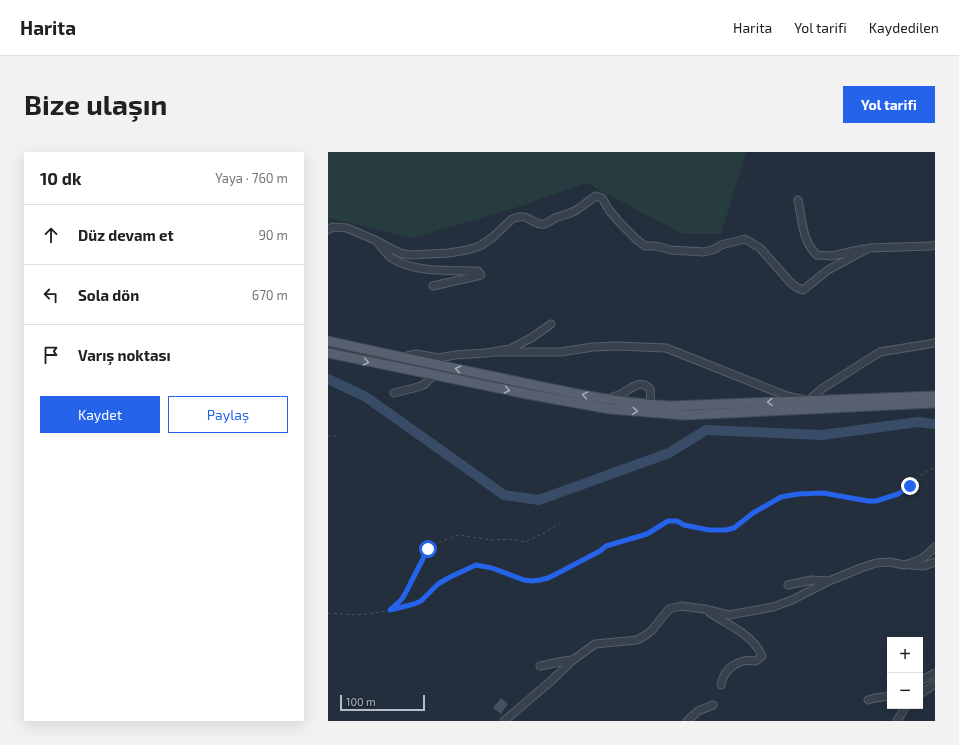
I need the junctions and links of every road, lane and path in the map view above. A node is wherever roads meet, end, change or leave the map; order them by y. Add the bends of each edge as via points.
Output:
1 (798, 200) dead end
2 (328, 230) edge
3 (375, 240) junction
4 (935, 245) edge
5 (869, 248) junction
6 (433, 286) dead end
7 (551, 324) dead end
8 (328, 341) edge
9 (935, 343) edge
10 (494, 352) junction
11 (328, 353) edge
12 (401, 358) junction
13 (432, 376) junction
14 (394, 393) dead end
15 (935, 396) edge
16 (606, 400) junction
17 (808, 401) junction
18 (935, 403) edge
19 (651, 405) junction
20 (328, 436) edge
21 (336, 436) dead end
22 (935, 468) edge
23 (560, 523) dead end
24 (935, 547) edge
25 (935, 562) edge
26 (904, 565) junction
27 (829, 581) junction
28 (788, 585) dead end
29 (704, 608) junction
30 (390, 610) junction
31 (328, 612) edge
32 (573, 660) junction
33 (540, 666) dead end
34 (935, 673) edge
35 (923, 679) edge
36 (935, 684) edge
37 (721, 685) dead end
38 (923, 692) edge
39 (887, 696) edge
40 (868, 700) dead end
41 (713, 705) dead end
42 (904, 709) edge
43 (504, 721) edge
44 (686, 721) edge
45 (897, 721) edge

1 - 5 street via 805,237 811,250 817,255 832,256
2 - 3 street via 332,227 348,228
3 - 5 street via 410,256 467,250 480,246 515,217 527,217 544,224 578,209 596,196 602,198 620,223 645,246 704,252 745,239 760,248 790,282 803,290 828,270
3 - 6 street via 391,257 405,264 427,269 478,271 481,275
4 - 5 street
7 - 10 street via 510,349
8 - 12 main road
9 - 17 street via 880,352 823,388
10 - 12 street via 439,358 416,354
10 - 17 street via 561,352 593,347 658,347 787,396
11 -> 13 main road
16 -> 12 main road
13 - 14 street via 425,384
13 -> 18 main road via 610,409 685,415
15 - 17 main road
16 - 19 main road
16 - 19 street via 638,384 646,385 650,389
17 -> 19 main road
20 - 21 path
22 - 30 path via 928,470 898,494 876,501 823,493 789,496 774,500 734,528 726,530 709,530 668,521 647,534 606,546 558,573 540,580 524,580 476,565 438,584 421,601
23 - 30 path via 525,542 458,535 434,544 428,549 402,599
24 - 26 street via 923,558
25 - 26 street via 924,566
26 - 27 street via 876,563
27 - 28 street via 812,580
27 - 29 street via 792,600 757,611 729,615
29 - 32 street via 681,606 669,609 652,630 637,640 595,644
29 - 37 street via 748,636 759,648 762,656 756,661 748,660 734,665 723,676
30 - 31 path via 359,615
32 - 33 street
32 - 43 street
34 - 35 street
36 - 38 street
39 - 40 street
41 - 44 street via 698,711
42 - 45 street

